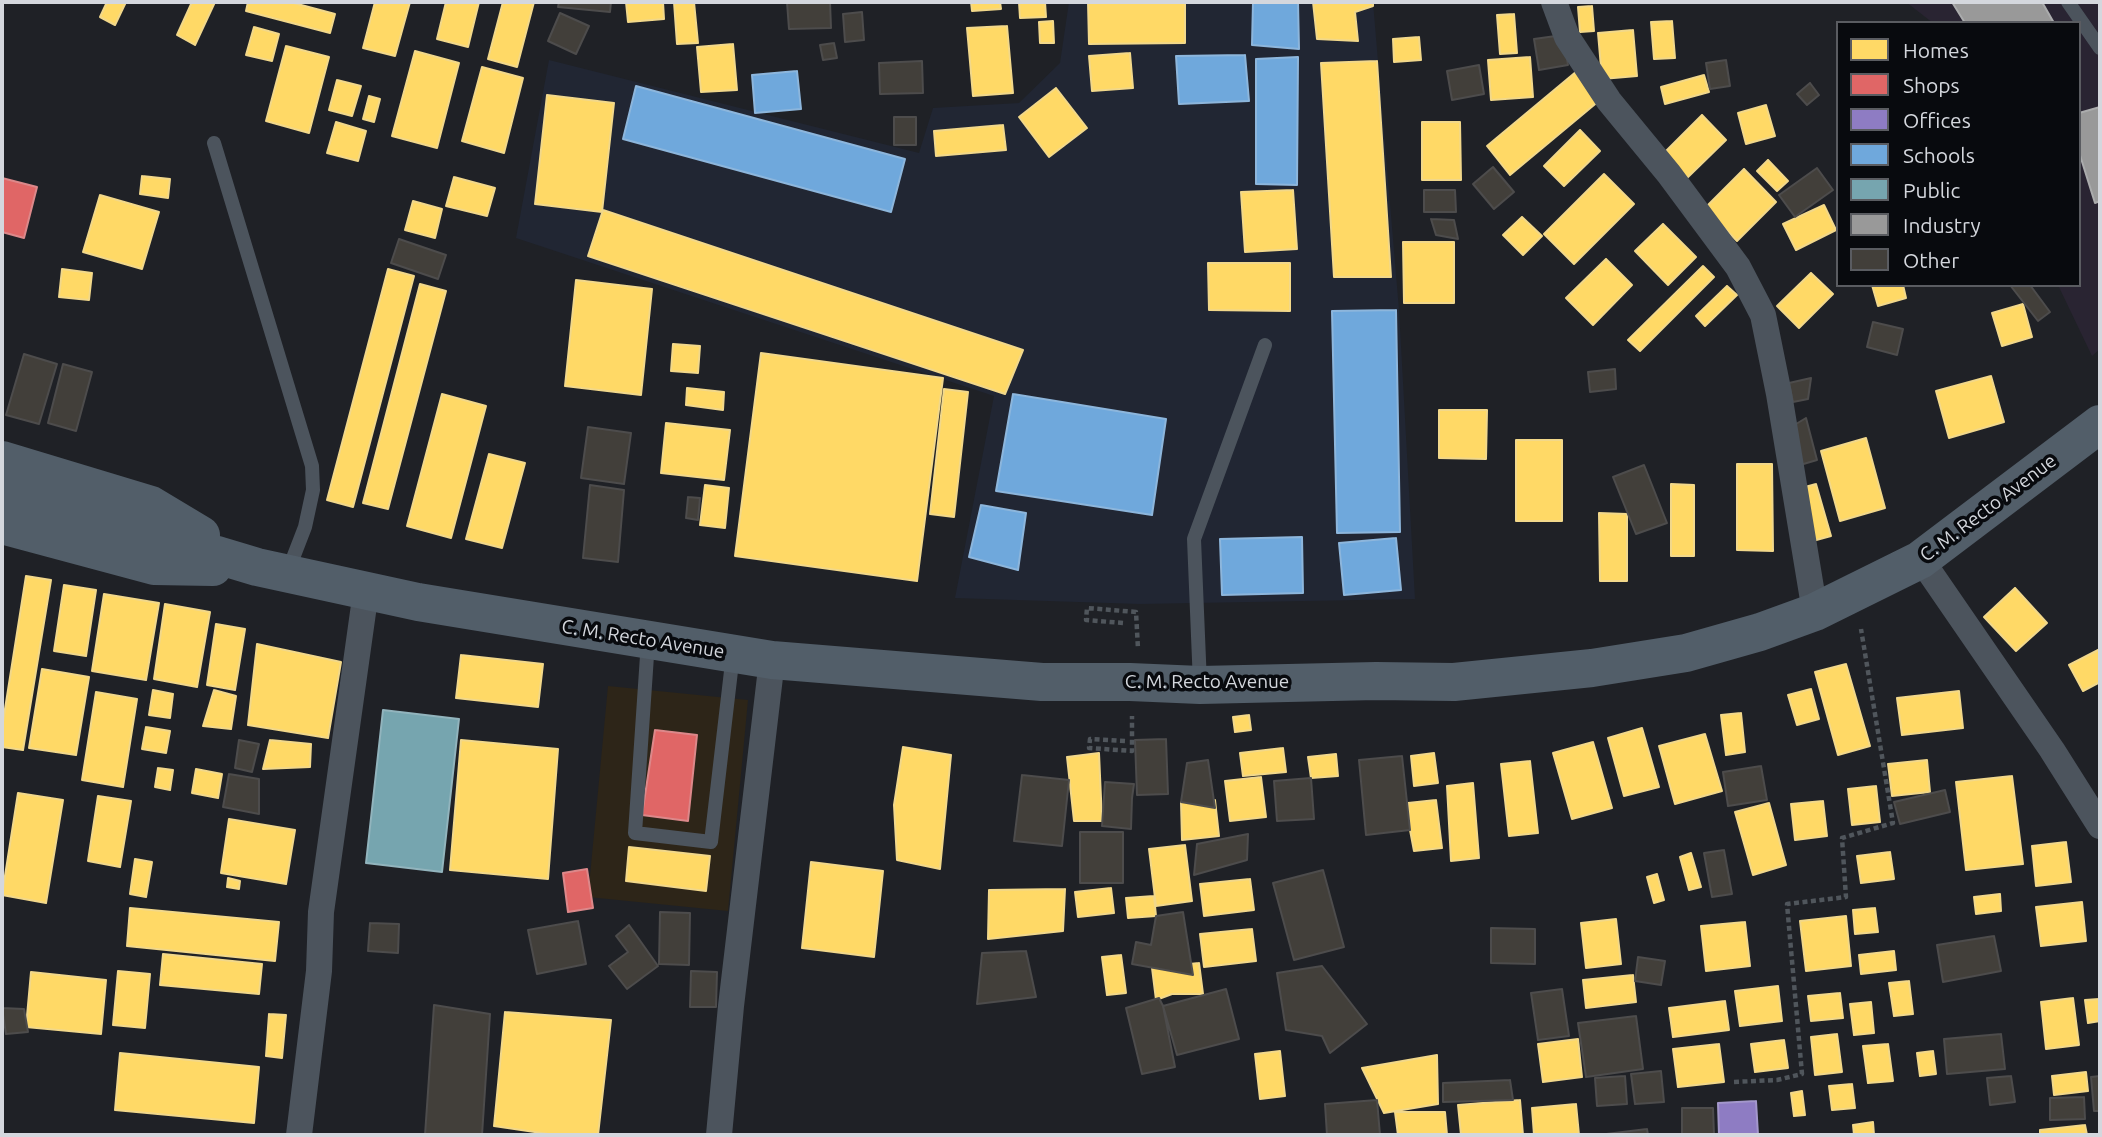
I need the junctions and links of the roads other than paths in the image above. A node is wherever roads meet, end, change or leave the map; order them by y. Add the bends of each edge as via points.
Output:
1 (1554, 2) edge
2 (2068, 2) edge
3 (2100, 48) edge
4 (215, 143) dead end
5 (1265, 345) dead end
6 (2100, 424) edge
7 (2, 460) edge
8 (2, 492) edge
9 (2, 525) edge
10 (1920, 561) junction
11 (272, 570) junction
12 (366, 591) junction
13 (1815, 612) junction
14 (648, 640) junction
15 (733, 653) junction
16 (772, 660) junction
17 (1200, 685) junction
18 (2100, 826) edge
19 (299, 1135) edge
20 (719, 1135) edge

1 - 13 street via 1567,37 1609,101 1738,267 1763,315
2 - 3 lane
4 - 11 lane via 312,466 313,490 305,527
5 - 17 lane via 1194,539
6 - 10 highway, C. M. Recto Avenue
7 - 11 highway, C. M. Recto Avenue via 151,505
8 - 11 highway, C. M. Recto Avenue
9 - 11 highway, C. M. Recto Avenue via 154,566
10 - 13 highway, C. M. Recto Avenue
10 - 18 street
11 - 12 highway, C. M. Recto Avenue
12 - 14 highway, C. M. Recto Avenue
12 - 19 street via 321,912 319,971
13 - 17 highway, C. M. Recto Avenue via 1686,653 1592,668 1454,682
14 - 15 highway, C. M. Recto Avenue
14 - 15 lane via 635,834 711,842
15 - 16 highway, C. M. Recto Avenue
16 - 17 highway, C. M. Recto Avenue via 1042,682
16 - 20 street

